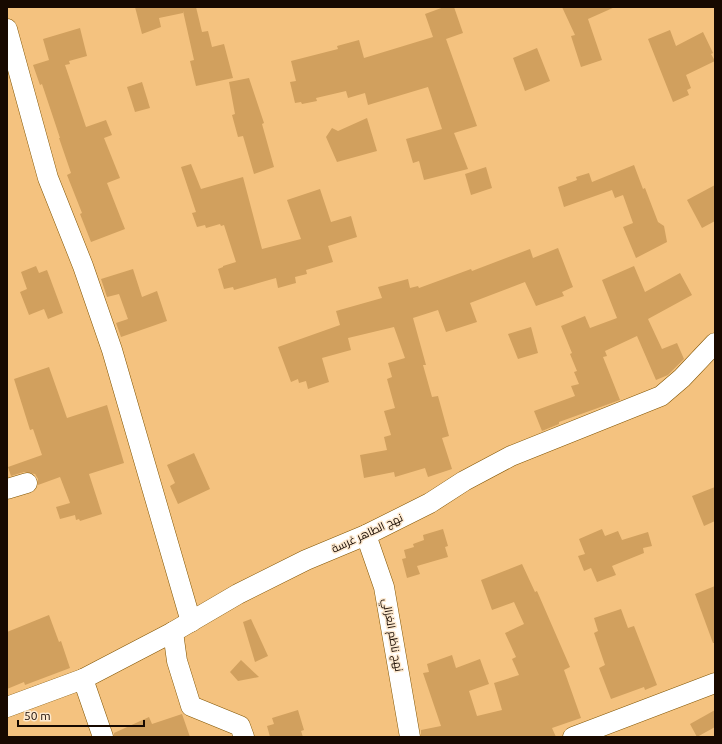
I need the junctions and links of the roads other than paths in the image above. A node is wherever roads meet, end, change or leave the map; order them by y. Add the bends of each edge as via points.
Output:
1 (7, 28) edge
2 (715, 343) edge
3 (27, 483) dead end
4 (7, 489) edge
5 (366, 535) junction
6 (191, 622) junction
7 (173, 632) junction
8 (82, 679) junction
9 (715, 683) edge
10 (7, 707) edge
11 (103, 737) edge
12 (244, 737) edge
13 (410, 737) edge
14 (573, 737) edge

1 - 6 street via 48,178 83,266 112,350
2 - 5 street, نهج الطاهر غرسة via 661,396 511,456 430,503
3 - 4 street
5 - 6 street, نهج الطاهر غرسة via 306,560 238,594
5 - 13 street, نهج ناظم الغزالي via 384,587
6 - 7 street, نهج الطاهر غرسة
7 - 8 street, نهج الطاهر غرسة
7 - 12 street via 177,661 191,706 240,726
8 - 10 street, نهج الطاهر غرسة
8 - 11 street
9 - 14 street

